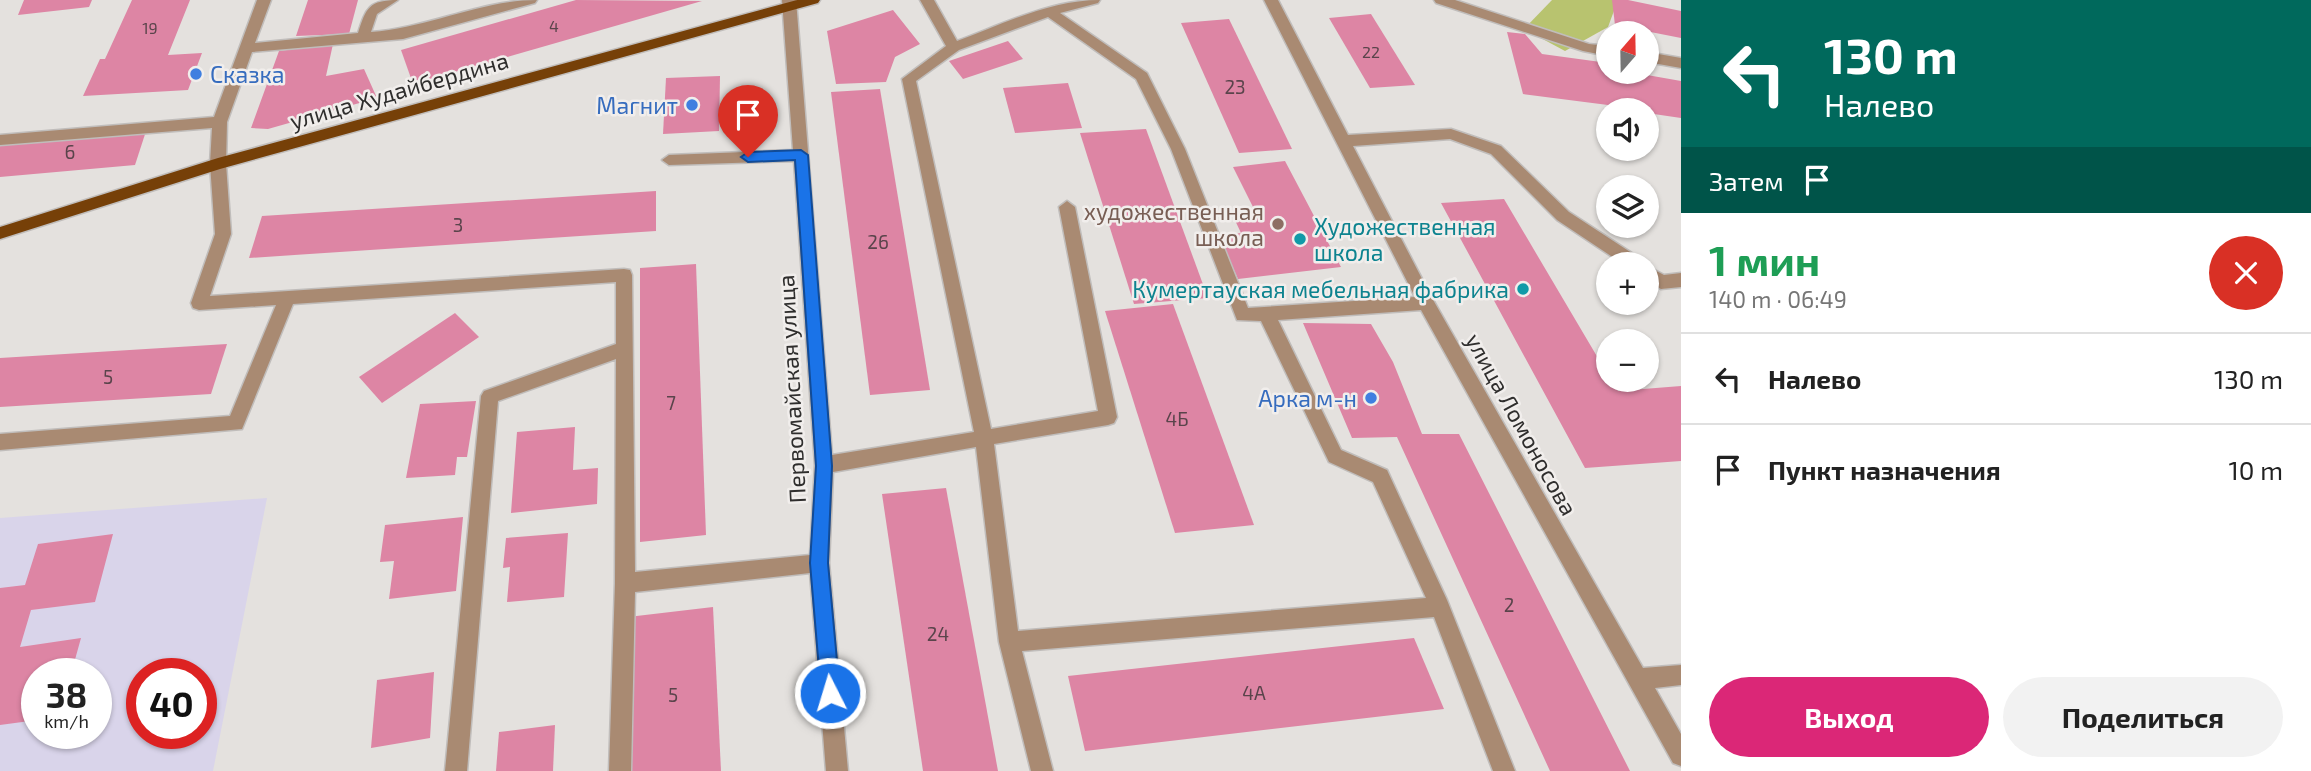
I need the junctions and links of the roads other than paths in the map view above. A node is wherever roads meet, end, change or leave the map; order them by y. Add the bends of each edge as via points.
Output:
1 (264, 0) edge
2 (391, 0) edge
3 (530, 0) edge
4 (813, 0) edge
5 (927, 0) edge
6 (1093, 0) edge
7 (1271, 0) edge
8 (1441, 0) edge
9 (789, 2) edge
10 (1049, 12) junction
11 (363, 37) junction
12 (954, 47) junction
13 (247, 48) junction
14 (1596, 49) edge
15 (1659, 59) edge
16 (1681, 63) edge
17 (220, 122) junction
18 (0, 140) edge
19 (1343, 141) junction
20 (801, 155) junction
21 (669, 160) dead end
22 (218, 164) junction
23 (1067, 207) dead end
24 (0, 233) edge
25 (1617, 252) edge
26 (1681, 280) edge
27 (1659, 281) edge
28 (287, 297) junction
29 (1426, 303) junction
30 (1266, 313) junction
31 (625, 348) junction
32 (984, 438) junction
33 (0, 442) edge
34 (824, 466) junction
35 (819, 563) junction
36 (625, 583) junction
37 (1440, 607) junction
38 (1009, 642) junction
39 (1681, 675) edge
40 (1637, 679) junction
41 (1681, 755) edge
42 (456, 771) edge
43 (620, 771) edge
44 (837, 771) edge
45 (1042, 771) edge
46 (1504, 771) edge

1 - 13 street
2 - 11 street via 371,12
3 - 11 street via 403,34
4 - 9 main road, улица Худайбердина
5 - 12 street
6 - 10 street
7 - 19 street, улица Ломоносова
8 - 14 street
9 - 20 street, Первомайская улица
9 - 22 main road, улица Худайбердина
10 - 12 street
10 - 30 street via 1142,76 1178,149 1243,314
11 - 13 street
12 - 32 street via 909,79
13 - 17 street
15 - 16 street
17 - 18 street
17 - 22 street
19 - 25 street via 1451,134 1496,150 1563,216
19 - 29 street, улица Ломоносова
20 - 21 street
20 - 34 street, Первомайская улица
22 - 24 main road, улица Худайбердина
22 - 28 street via 223,234 199,303
23 - 32 street via 1108,417
26 - 27 street
28 - 31 street via 624,275
28 - 33 street via 236,423
29 - 30 street
29 - 40 street, улица Ломоносова
30 - 37 street via 1335,456 1380,476
31 - 36 street
31 - 42 street via 490,396
32 - 34 street
32 - 38 street
34 - 35 street, Первомайская улица
35 - 36 street
35 - 44 street, Первомайская улица
36 - 43 street
37 - 38 street
37 - 46 street
38 - 45 street
39 - 40 street
40 - 41 street, улица Ломоносова

